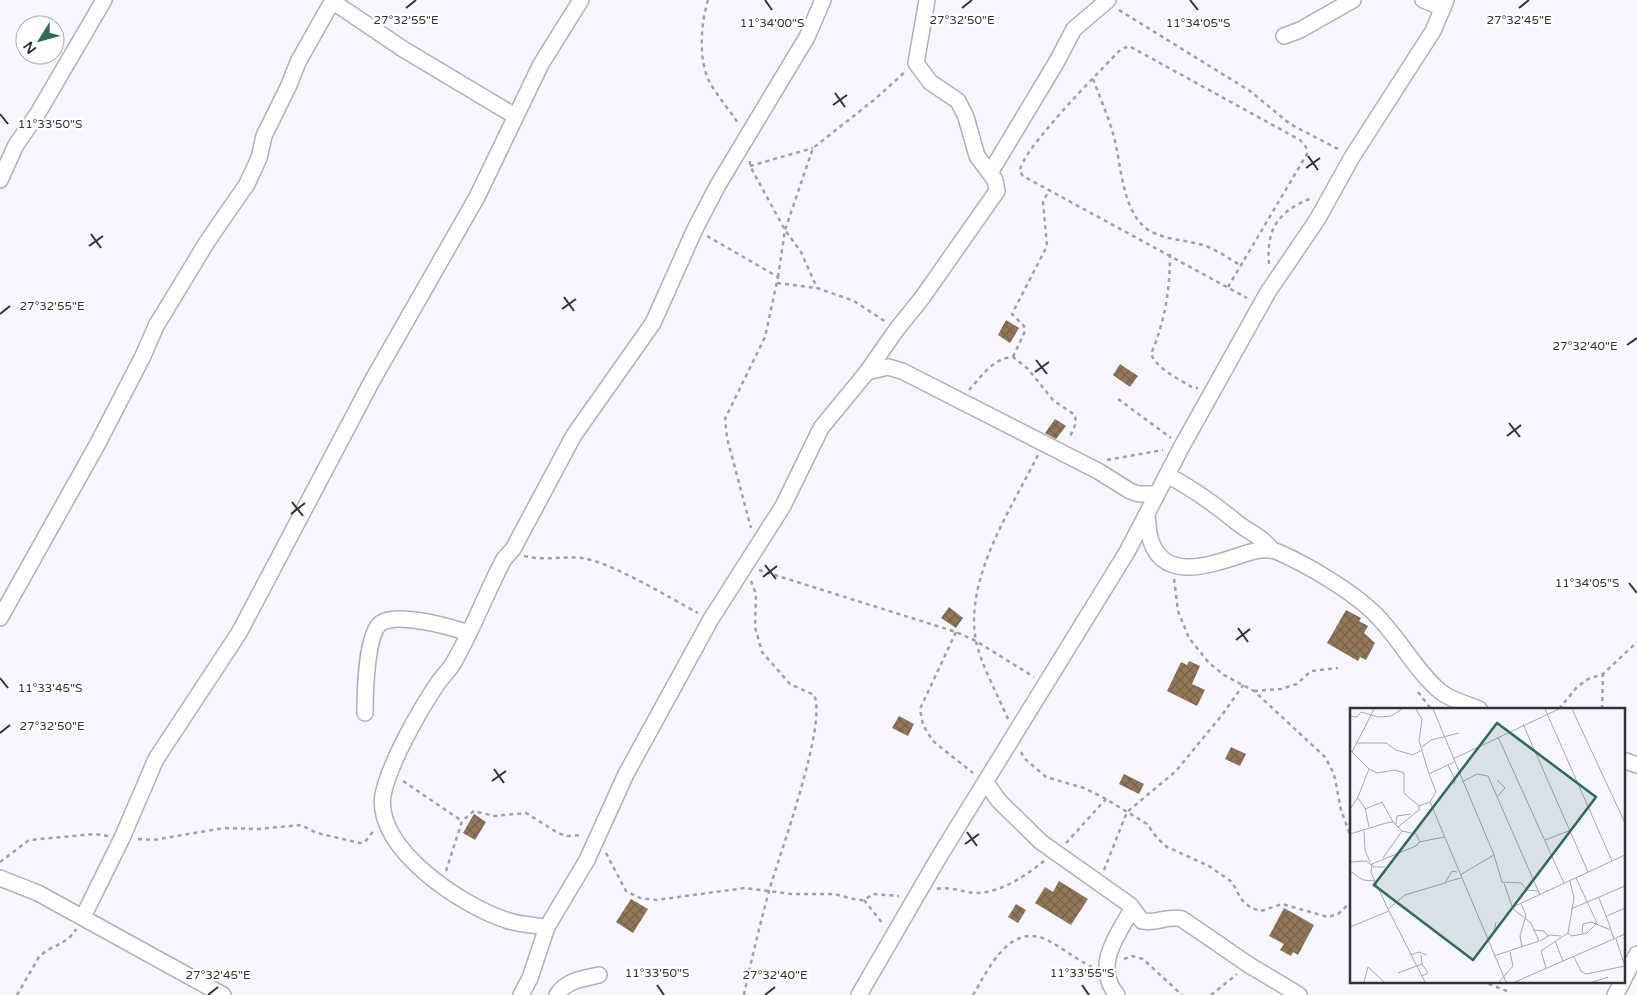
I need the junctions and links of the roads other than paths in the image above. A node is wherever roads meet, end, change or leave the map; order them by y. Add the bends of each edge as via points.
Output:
1 (104, 0) edge
2 (580, 0) edge
3 (823, 0) edge
4 (927, 0) edge
5 (1106, 0) edge
6 (1353, 0) edge
7 (1423, 0) edge
8 (332, 1) edge
9 (1444, 4) edge
10 (1284, 36) dead end
11 (515, 116) junction
12 (990, 173) junction
13 (0, 180) edge
14 (884, 346) junction
15 (893, 368) junction
16 (867, 372) junction
17 (1167, 475) junction
18 (1157, 494) junction
19 (1147, 515) junction
20 (1272, 550) junction
21 (0, 618) edge
22 (469, 633) junction
23 (1477, 708) edge
24 (365, 713) dead end
25 (1624, 760) edge
26 (1637, 765) edge
27 (986, 783) junction
28 (0, 878) edge
29 (1132, 909) junction
30 (83, 917) junction
31 (547, 927) junction
32 (1637, 954) edge
33 (599, 975) dead end
34 (1624, 979) edge
35 (1622, 982) edge
36 (223, 995) edge
37 (522, 995) edge
38 (557, 995) edge
39 (859, 995) edge
40 (1117, 995) edge
41 (1299, 995) edge
42 (1614, 995) edge

1 - 13 street via 16,145
2 - 11 street via 541,64
3 - 22 street via 807,37 727,168 695,229 653,323 574,435 513,549 504,559
4 - 12 street via 916,62 930,82 958,101 966,117 976,156
5 - 12 street via 1074,29
6 - 10 street
7 - 9 street
8 - 11 street via 403,49
8 - 21 street via 298,62 264,136 259,158 247,184 156,326 97,445
9 - 17 street via 1424,46 1352,157 1318,220 1264,298
11 - 30 street via 477,198 372,381 239,633 156,759
12 - 14 street via 998,186 997,191
14 - 15 street
14 - 16 street
15 - 16 street
15 - 18 street via 1062,452 1130,491
16 - 31 street via 821,428 783,506 711,619 626,774 587,860
17 - 18 street
17 - 20 street via 1199,492 1265,541
18 - 19 street
19 - 20 street via 1149,534 1155,548 1172,565 1184,568 1205,565 1248,552
19 - 27 street
20 - 23 street via 1367,605 1439,691
22 - 24 street via 443,625 392,619 381,623 372,639 365,686
22 - 31 street via 412,728 391,773 384,794 385,822 413,862 442,884 506,920
25 - 26 street
27 - 29 street via 1000,801 1055,853 1100,882
27 - 39 street
28 - 30 street via 38,893
29 - 40 street via 1105,966 1109,983
29 - 41 street via 1137,917 1150,922 1169,917 1182,919
30 - 36 street
31 - 37 street
32 - 34 street
33 - 38 street via 572,982
35 - 42 street

